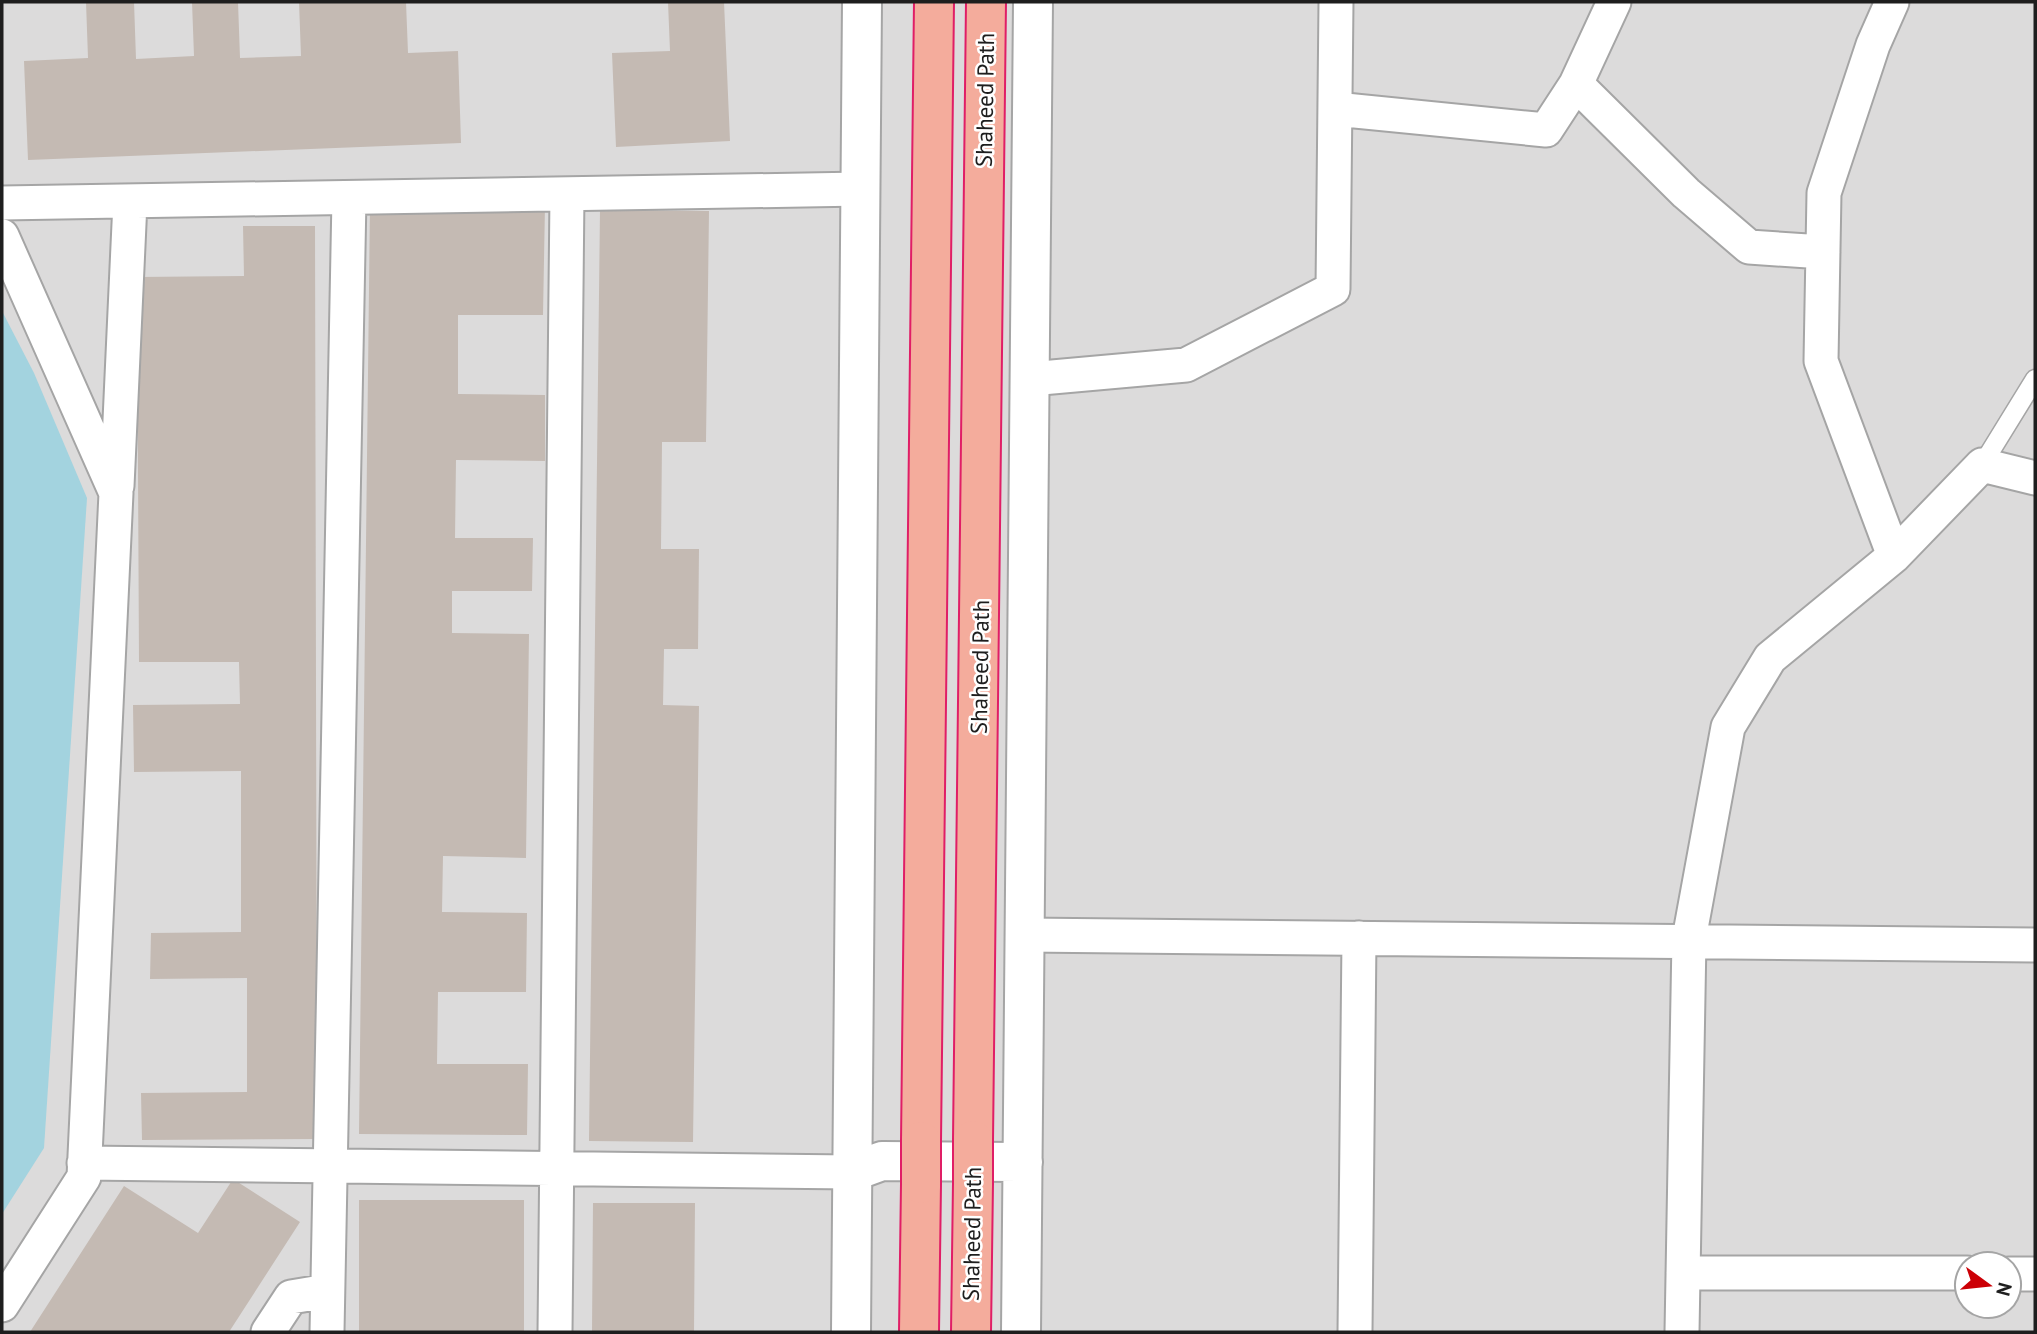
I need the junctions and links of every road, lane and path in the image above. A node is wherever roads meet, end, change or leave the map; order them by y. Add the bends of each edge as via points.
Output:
1 (862, 2) edge
2 (934, 2) edge
3 (986, 2) edge
4 (1033, 2) edge
5 (1336, 2) edge
6 (1614, 2) edge
7 (1892, 2) edge
8 (1576, 84) junction
9 (1335, 109) junction
10 (862, 189) junction
11 (567, 194) junction
12 (349, 198) junction
13 (130, 202) junction
14 (2, 203) edge
15 (2, 236) edge
16 (1823, 252) junction
17 (1030, 379) junction
18 (2035, 379) edge
19 (1982, 466) junction
20 (2035, 478) edge
21 (116, 493) junction
22 (1894, 556) junction
23 (1025, 935) junction
24 (1359, 937) junction
25 (1689, 939) junction
26 (2035, 945) edge
27 (1023, 1162) junction
28 (84, 1163) junction
29 (330, 1166) junction
30 (556, 1168) junction
31 (852, 1172) junction
32 (1683, 1273) junction
33 (1953, 1273) edge
34 (327, 1291) junction
35 (2, 1305) edge
36 (268, 1332) edge
37 (327, 1332) edge
38 (555, 1332) edge
39 (851, 1332) edge
40 (919, 1332) edge
41 (971, 1332) edge
42 (1021, 1332) edge
43 (1355, 1332) edge
44 (1682, 1332) edge

1 - 10 street
2 - 40 highway, bridge
3 - 41 highway, Shaheed Path, bridge
4 - 17 street
5 - 9 street
6 - 8 street
7 - 16 street via 1873,44 1824,193
8 - 9 street via 1546,130
8 - 16 street via 1686,193 1749,247
9 - 17 street via 1333,289 1186,365
10 - 11 street
10 - 31 street
11 - 12 street
11 - 30 street
12 - 13 street
12 - 29 street
13 - 14 street
13 - 21 street
15 - 21 street
16 - 22 street via 1821,361
17 - 23 street
18 - 19 lane
19 - 20 street
19 - 22 street
21 - 28 street
22 - 25 street via 1770,658 1728,727
23 - 24 street
23 - 27 street
24 - 25 street
24 - 43 street
25 - 26 street
25 - 32 street
27 - 31 street via 882,1161
27 - 42 street
28 - 29 street
28 - 35 street via 84,1177
29 - 30 street
29 - 34 street
30 - 31 street
30 - 38 street
31 - 39 street
32 - 33 street
32 - 44 street
34 - 36 street via 291,1297
34 - 37 street

